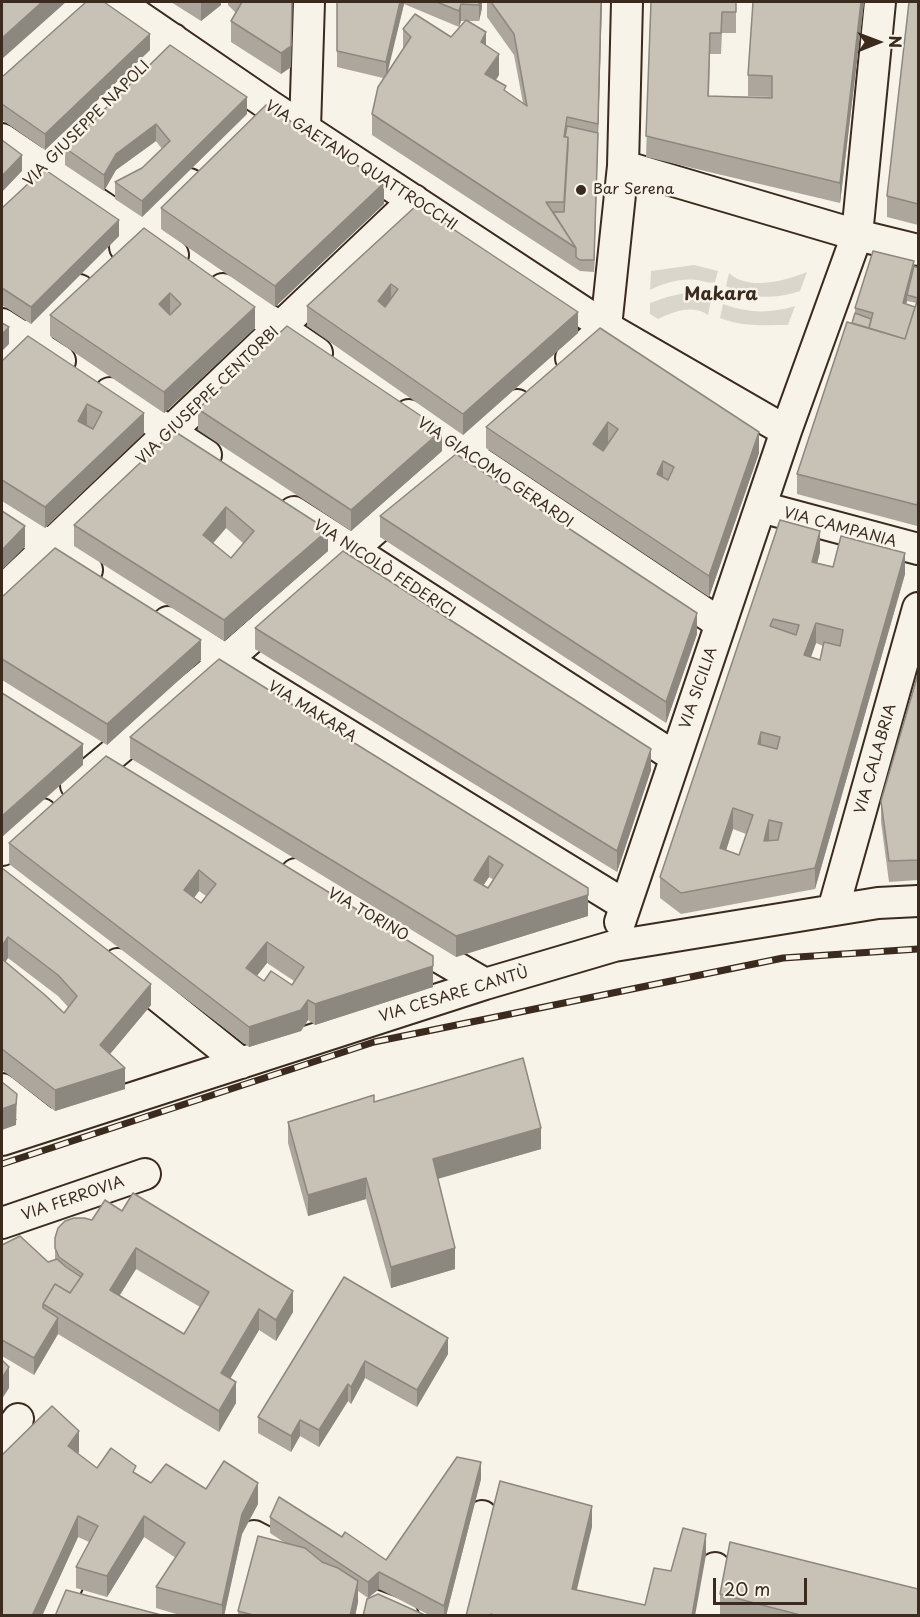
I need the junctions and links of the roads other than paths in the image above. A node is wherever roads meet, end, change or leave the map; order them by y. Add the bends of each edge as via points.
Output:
1 (82, 2) edge
2 (118, 2) edge
3 (309, 2) edge
4 (627, 2) edge
5 (880, 2) edge
6 (173, 39) junction
7 (2, 74) edge
8 (305, 128) junction
9 (2, 139) edge
10 (623, 166) junction
11 (43, 167) junction
12 (205, 169) edge
13 (414, 200) junction
14 (2, 208) edge
15 (139, 232) junction
16 (857, 235) junction
17 (918, 250) edge
18 (2, 324) edge
19 (280, 327) junction
20 (606, 327) junction
21 (27, 340) junction
22 (2, 365) edge
23 (338, 367) edge
24 (386, 399) edge
25 (786, 431) junction
26 (170, 432) junction
27 (464, 452) junction
28 (228, 469) edge
29 (276, 500) edge
30 (761, 507) junction
31 (2, 516) edge
32 (50, 546) junction
33 (353, 549) junction
34 (918, 549) edge
35 (109, 584) edge
36 (2, 591) edge
37 (918, 608) edge
38 (148, 609) edge
39 (721, 624) junction
40 (226, 660) junction
41 (93, 754) junction
42 (675, 757) junction
43 (134, 779) edge
44 (2, 850) edge
45 (268, 857) edge
46 (918, 901) edge
47 (625, 904) junction
48 (833, 910) junction
49 (93, 944) edge
50 (614, 946) junction
51 (485, 984) junction
52 (241, 1063) junction
53 (2, 1089) edge
54 (48, 1125) junction
55 (2, 1140) edge
56 (145, 1174) dead end
57 (2, 1223) edge
58 (482, 1516) dead end
59 (83, 1550) edge
60 (715, 1569) dead end
61 (67, 1604) edge
62 (364, 1609) edge
63 (234, 1616) edge
64 (403, 1616) edge
65 (457, 1616) edge
66 (707, 1616) edge

1 - 7 street
2 - 6 street, VIA GAETANO QUATTROCCHI
3 - 8 street
4 - 10 street
5 - 16 street, VIA SICILIA
6 - 8 street, VIA GAETANO QUATTROCCHI via 262,114
6 - 11 street, VIA GIUSEPPE NAPOLI
8 - 13 street, VIA GAETANO QUATTROCCHI
9 - 11 street
10 - 16 street
10 - 20 street
11 - 14 street, VIA GIUSEPPE NAPOLI
11 - 15 street
12 - 15 street
13 - 19 street, VIA GIUSEPPE CENTORBI
13 - 20 street, VIA GAETANO QUATTROCCHI
15 - 19 street
15 - 21 street
16 - 17 street
16 - 25 street, VIA SICILIA
18 - 21 street
19 - 23 street
19 - 26 street, VIA GIUSEPPE CENTORBI
20 - 25 street, VIA GAETANO QUATTROCCHI
20 - 27 street
21 - 22 street
21 - 26 street
24 - 27 street, VIA GIACOMO GERARDI
25 - 30 street, VIA SICILIA
26 - 28 street
26 - 32 street, VIA GIUSEPPE CENTORBI
27 - 33 street
27 - 39 street, VIA GIACOMO GERARDI
29 - 33 street, VIA NICOLÒ FEDERICI
30 - 34 street, VIA CAMPANIA
30 - 39 street, VIA SICILIA
31 - 32 street
32 - 35 street
32 - 36 street, VIA GIUSEPPE CENTORBI
33 - 40 street
33 - 42 street, VIA NICOLÒ FEDERICI
37 - 48 street, VIA CALABRIA
38 - 40 street, VIA MAKARA
39 - 42 street, VIA SICILIA
40 - 41 street
40 - 47 street, VIA MAKARA
41 - 43 street
41 - 44 street
42 - 47 street, VIA SICILIA
45 - 51 street, VIA TORINO
46 - 48 street, VIA CESARE CANTÙ
47 - 50 street, VIA SICILIA
48 - 50 street, VIA CESARE CANTÙ
49 - 52 street
50 - 51 street, VIA CESARE CANTÙ
51 - 52 street, VIA CESARE CANTÙ
52 - 54 street, VIA CESARE CANTÙ
53 - 54 street
54 - 55 street, VIA CESARE CANTÙ
56 - 57 street, VIA FERROVIA
58 - 65 street
59 - 61 street
60 - 66 street
62 - 63 street via 308,1564 254,1536
62 - 64 street

